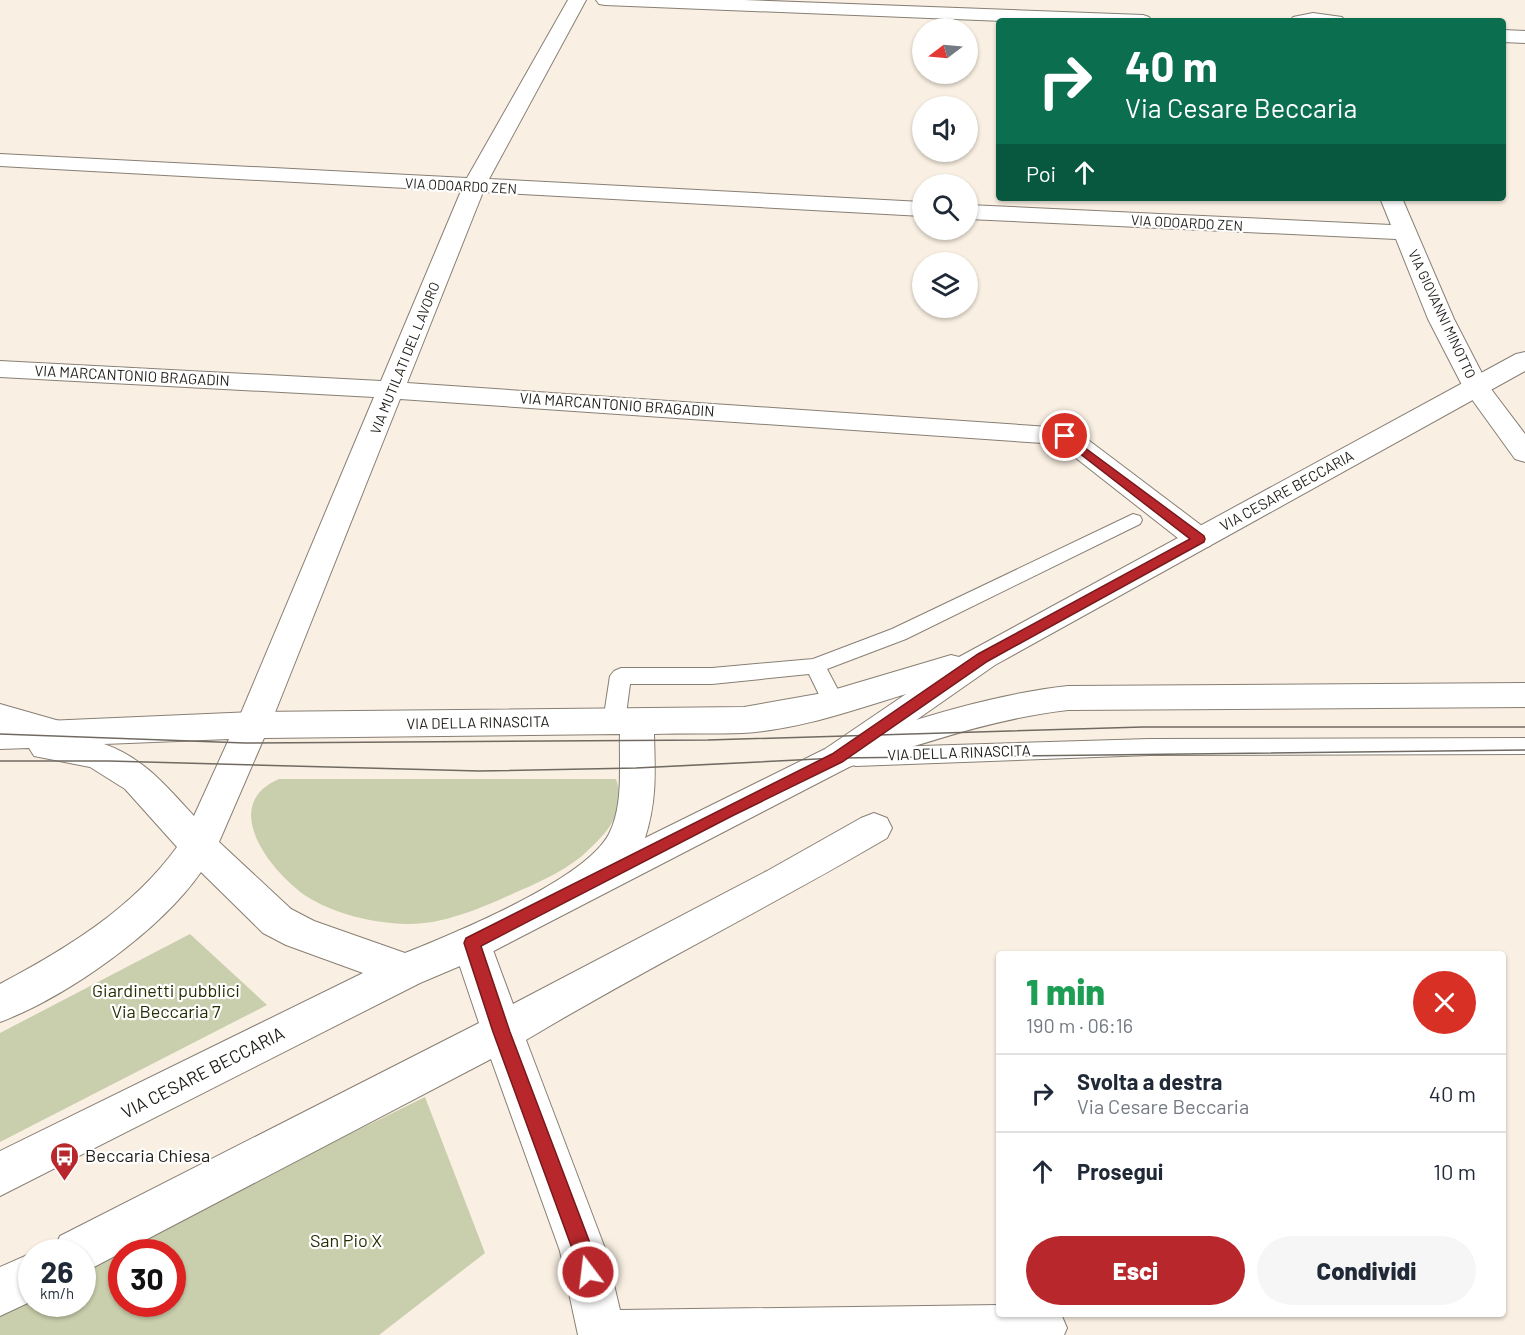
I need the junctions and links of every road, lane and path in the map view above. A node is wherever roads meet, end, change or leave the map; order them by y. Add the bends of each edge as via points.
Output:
1 (577, 0) edge
2 (605, 0) edge
3 (1312, 0) edge
4 (1304, 13) edge
5 (1066, 18) edge
6 (1325, 18) edge
7 (1331, 18) edge
8 (1506, 36) edge
9 (1525, 37) edge
10 (0, 160) edge
11 (474, 186) junction
12 (1392, 201) edge
13 (912, 208) edge
14 (978, 212) edge
15 (1406, 233) junction
16 (1525, 360) edge
17 (0, 369) edge
18 (1476, 387) junction
19 (392, 390) junction
20 (1525, 453) edge
21 (1133, 520) dead end
22 (1199, 539) junction
23 (983, 657) junction
24 (815, 666) junction
25 (1525, 695) edge
26 (834, 703) junction
27 (0, 717) edge
28 (626, 722) junction
29 (253, 725) junction
30 (58, 733) junction
31 (0, 736) edge
32 (0, 744) edge
33 (1525, 746) edge
34 (837, 758) junction
35 (874, 828) dead end
36 (198, 846) junction
37 (571, 892) junction
38 (472, 943) junction
39 (406, 971) junction
40 (0, 1004) edge
41 (502, 1032) junction
42 (0, 1174) edge
43 (96, 1242) edge
44 (18, 1283) edge
45 (0, 1292) edge
46 (1043, 1328) dead end
47 (602, 1334) edge

1 - 11 street, VIA MUTILATI DEL LAVORO
2 - 5 street
3 - 7 street
4 - 6 street
8 - 9 street
10 - 11 street, VIA ODOARDO ZEN
11 - 13 street, VIA ODOARDO ZEN
11 - 19 street, VIA MUTILATI DEL LAVORO
12 - 15 street, VIA GIOVANNI MINOTTO
14 - 15 street, VIA ODOARDO ZEN
15 - 18 street, VIA GIOVANNI MINOTTO via 1441,319
16 - 18 street, VIA CESARE BECCARIA
17 - 19 street, VIA MARCANTONIO BRAGADIN
18 - 20 street, VIA GIOVANNI MINOTTO
18 - 22 street, VIA CESARE BECCARIA
19 - 22 street, VIA MARCANTONIO BRAGADIN via 1065,436
19 - 29 street, VIA MUTILATI DEL LAVORO
21 - 24 lane via 899,634
22 - 23 street, VIA CESARE BECCARIA
23 - 26 street, VIA DELLA RINASCITA
23 - 34 street, VIA CESARE BECCARIA
24 - 26 lane
24 - 28 lane via 712,676 621,676
25 - 34 street, VIA DELLA RINASCITA via 1068,698 980,714
26 - 28 street, VIA DELLA RINASCITA via 744,720
27 - 30 street
28 - 29 street, VIA DELLA RINASCITA
28 - 37 street, VIA CESARE BECCARIA via 637,798 631,827 626,841 606,867
29 - 30 street, VIA DELLA RINASCITA
29 - 36 street, VIA MUTILATI DEL LAVORO
30 - 31 street, VIA DELLA RINASCITA
32 - 36 street via 77,751 109,761 138,779
33 - 34 lane, VIA DELLA RINASCITA via 1149,747
34 - 37 street
35 - 41 street
36 - 39 street via 277,921
36 - 40 street via 126,925 57,973
37 - 38 street, VIA CESARE BECCARIA
38 - 39 street, VIA CESARE BECCARIA
38 - 41 street
39 - 42 street, VIA CESARE BECCARIA
41 - 43 street
41 - 47 street via 583,1251
44 - 45 street
46 - 47 street

